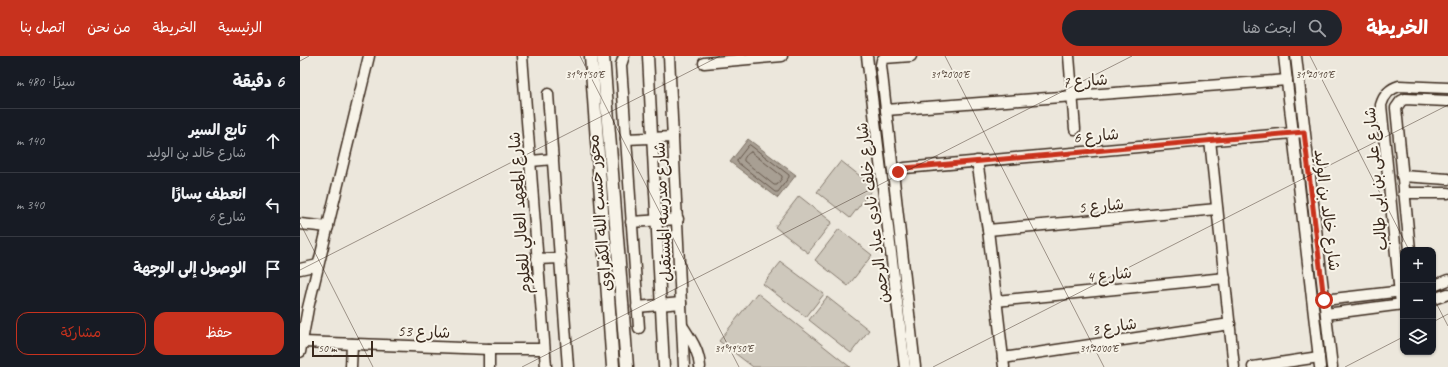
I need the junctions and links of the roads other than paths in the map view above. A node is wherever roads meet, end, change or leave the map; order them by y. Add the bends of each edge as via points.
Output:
1 (369, 56) edge
2 (522, 56) edge
3 (591, 56) edge
4 (603, 56) edge
5 (624, 56) edge
6 (648, 56) edge
7 (669, 56) edge
8 (782, 56) edge
9 (867, 56) edge
10 (911, 56) edge
11 (1069, 56) edge
12 (1284, 56) edge
13 (1296, 56) edge
14 (704, 63) dead end
15 (1287, 80) junction
16 (1448, 88) edge
17 (548, 94) dead end
18 (1072, 96) junction
19 (1448, 101) edge
20 (886, 110) junction
21 (1075, 129) dead end
22 (1304, 132) junction
23 (1293, 133) junction
24 (673, 137) junction
25 (652, 138) junction
26 (626, 139) junction
27 (1210, 140) junction
28 (553, 159) junction
29 (531, 161) junction
30 (977, 161) junction
31 (882, 171) junction
32 (893, 174) junction
33 (1402, 176) junction
34 (1448, 179) edge
35 (1404, 193) junction
36 (1448, 193) edge
37 (1405, 206) junction
38 (1392, 207) junction
39 (1217, 209) junction
40 (678, 219) junction
41 (656, 221) junction
42 (631, 222) junction
43 (300, 224) edge
44 (328, 227) junction
45 (988, 230) junction
46 (1410, 247) edge
47 (561, 258) junction
48 (538, 259) junction
49 (318, 265) junction
50 (300, 269) edge
51 (1225, 278) junction
52 (1448, 280) edge
53 (1401, 283) edge
54 (1436, 285) edge
55 (1400, 291) edge
56 (1448, 294) edge
57 (1436, 298) edge
58 (1324, 300) junction
59 (996, 301) junction
60 (681, 303) junction
61 (1400, 304) edge
62 (660, 305) junction
63 (637, 307) junction
64 (304, 308) edge
65 (1326, 314) junction
66 (1230, 324) junction
67 (682, 327) junction
68 (639, 328) dead end
69 (352, 344) junction
70 (301, 347) edge
71 (489, 349) junction
72 (544, 349) junction
73 (1319, 362) edge
74 (1004, 363) edge
75 (352, 367) edge
76 (489, 367) edge
77 (546, 367) edge
78 (568, 367) edge
79 (613, 367) edge
80 (627, 367) edge
81 (664, 367) edge
82 (684, 367) edge
83 (700, 367) edge
84 (905, 367) edge
85 (915, 367) edge
86 (1234, 367) edge
87 (1253, 367) edge
88 (1332, 367) edge

1 - 44 street
2 - 29 street, شارع المعهد العالي للعلوم
3 - 79 main road, محور حسب الله الكفراوى
4 - 80 main road, محور حسب الله الكفراوى
5 - 26 street via 621,65
6 - 25 street
7 - 24 street, شارع مدرسه المستقبل
8 - 14 street
9 - 31 street, شارع خلف نادى عباد الرحمن
10 - 20 street, شارع خلف نادى عباد الرحمن via 884,58 881,63
11 - 18 street
12 - 15 street, شارع خالد بن الوليد
13 - 22 street, شارع خالد بن الوليد
15 - 18 street, شارع 7
15 - 23 street, شارع خالد بن الوليد
16 - 38 street, شارع على بن ابى طالب via 1399,86 1392,88 1383,98 1382,112
17 - 28 street
18 - 20 street, شارع 7
18 - 21 street
19 - 33 street, شارع على بن ابى طالب via 1405,99 1398,104 1396,112
20 - 32 street, شارع خلف نادى عباد الرحمن
22 - 23 street, شارع 6
22 - 58 street, شارع خالد بن الوليد
23 - 27 street, شارع 6
23 - 73 street, شارع خالد بن الوليد
24 - 25 street
24 - 40 street, شارع مدرسه المستقبل
25 - 26 street
25 - 41 street
26 - 42 street
27 - 30 street, شارع 6
27 - 39 street
28 - 29 street
28 - 47 street
29 - 48 street, شارع المعهد العالي للعلوم
30 - 32 street, شارع 6 via 903,169
30 - 45 street
31 - 32 street
31 - 84 street, شارع خلف نادى عباد الرحمن
32 - 85 street, شارع خلف نادى عباد الرحمن
33 - 34 street
33 - 35 street, شارع على بن ابى طالب
35 - 36 street
35 - 37 street, شارع على بن ابى طالب
37 - 38 street
37 - 46 street, شارع على بن ابى طالب
38 - 53 street, شارع على بن ابى طالب
39 - 45 street, شارع 5
39 - 51 street
40 - 41 street
40 - 60 street, شارع مدرسه المستقبل
41 - 42 street
41 - 62 street
42 - 63 street
43 - 44 street
44 - 49 street
45 - 59 street
47 - 48 street
47 - 78 street
48 - 72 street, شارع المعهد العالي للعلوم
49 - 50 street
49 - 64 street
51 - 59 street, شارع 4
51 - 66 street
52 - 54 street
55 - 58 street
56 - 57 street
58 - 65 street, شارع خالد بن الوليد
59 - 74 street
60 - 62 street
60 - 67 street, شارع مدرسه المستقبل
61 - 65 street
62 - 63 street
62 - 81 street
63 - 68 street
64 - 70 street
65 - 88 street, شارع خالد بن الوليد
66 - 74 street, شارع 3
66 - 86 street
67 - 82 street, شارع مدرسه المستقبل
67 - 83 street via 696,348
69 - 70 street, شارع 53
69 - 71 street, شارع 53
69 - 75 street
71 - 72 street, شارع 53
71 - 76 street
72 - 77 street, شارع المعهد العالي للعلوم
73 - 87 street

